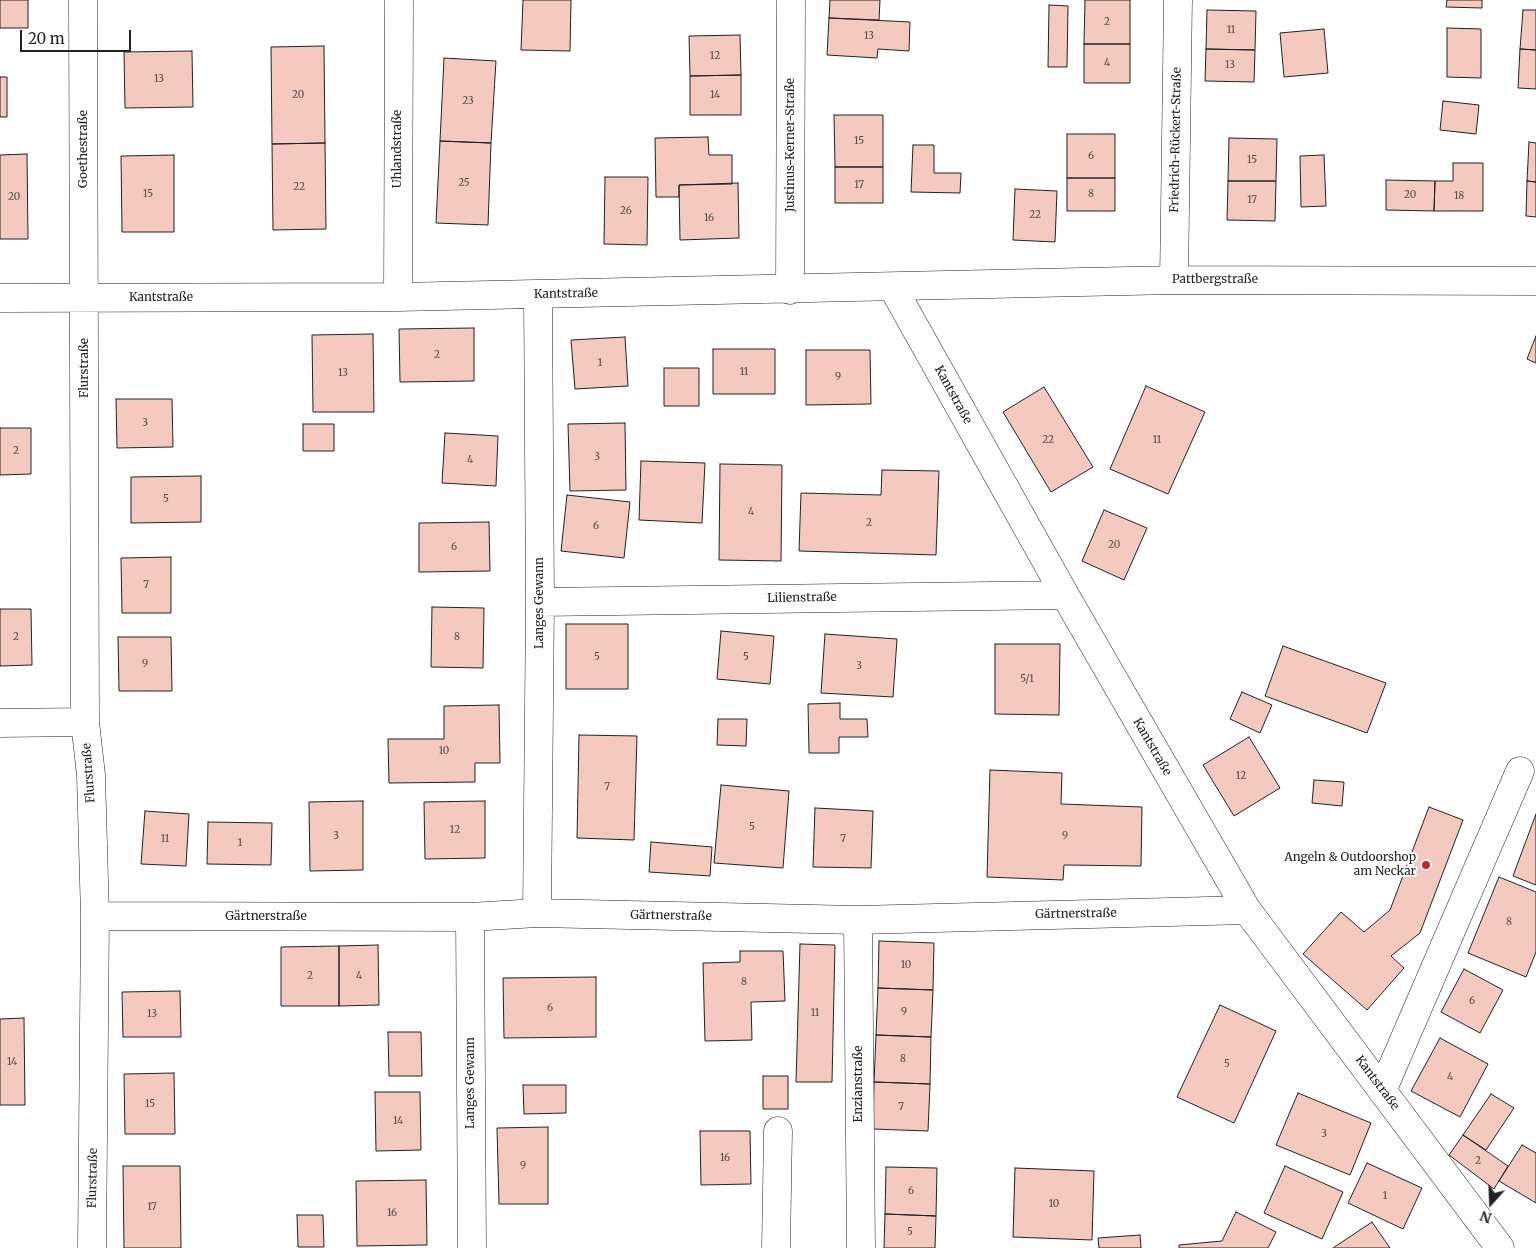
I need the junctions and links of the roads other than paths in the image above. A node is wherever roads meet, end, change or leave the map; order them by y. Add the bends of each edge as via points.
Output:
1 (83, 0) edge
2 (399, 0) edge
3 (791, 0) edge
4 (1178, 0) edge
5 (1174, 280) junction
6 (1536, 282) edge
7 (893, 288) junction
8 (790, 290) junction
9 (538, 294) junction
10 (85, 297) junction
11 (398, 297) junction
12 (0, 298) edge
13 (1064, 595) junction
14 (540, 602) junction
15 (85, 722) junction
16 (0, 723) edge
17 (1520, 771) dead end
18 (1247, 910) junction
19 (537, 913) junction
20 (95, 916) junction
21 (470, 917) junction
22 (858, 920) junction
23 (1382, 1091) junction
24 (778, 1131) dead end
25 (92, 1248) edge
26 (472, 1248) edge
27 (776, 1248) edge
28 (861, 1248) edge
29 (1500, 1248) edge

1 - 10 street, Goethestraße
2 - 11 street, Uhlandstraße
3 - 8 street, Justinus-Kerner-Straße
4 - 5 street, Friedrich-Rückert-Straße
5 - 6 street, Pattbergstraße
5 - 7 street, Pattbergstraße
7 - 8 street, Kantstraße
7 - 13 street, Kantstraße
8 - 9 street, Kantstraße
9 - 11 street, Kantstraße
9 - 14 street, Langes Gewann
10 - 11 street, Kantstraße
10 - 12 street, Kantstraße
10 - 15 street, Flurstraße
13 - 14 street, Lilienstraße
13 - 18 street, Kantstraße
14 - 19 street, Langes Gewann
15 - 16 street
15 - 20 street, Flurstraße via 91,775
17 - 23 street
18 - 22 street, Gärtnerstraße
18 - 23 street, Kantstraße
19 - 21 street, Gärtnerstraße
19 - 22 street, Gärtnerstraße
20 - 21 street, Gärtnerstraße
20 - 25 street, Flurstraße
21 - 26 street, Langes Gewann
22 - 28 street, Enzianstraße
23 - 29 street, Kantstraße
24 - 27 street

